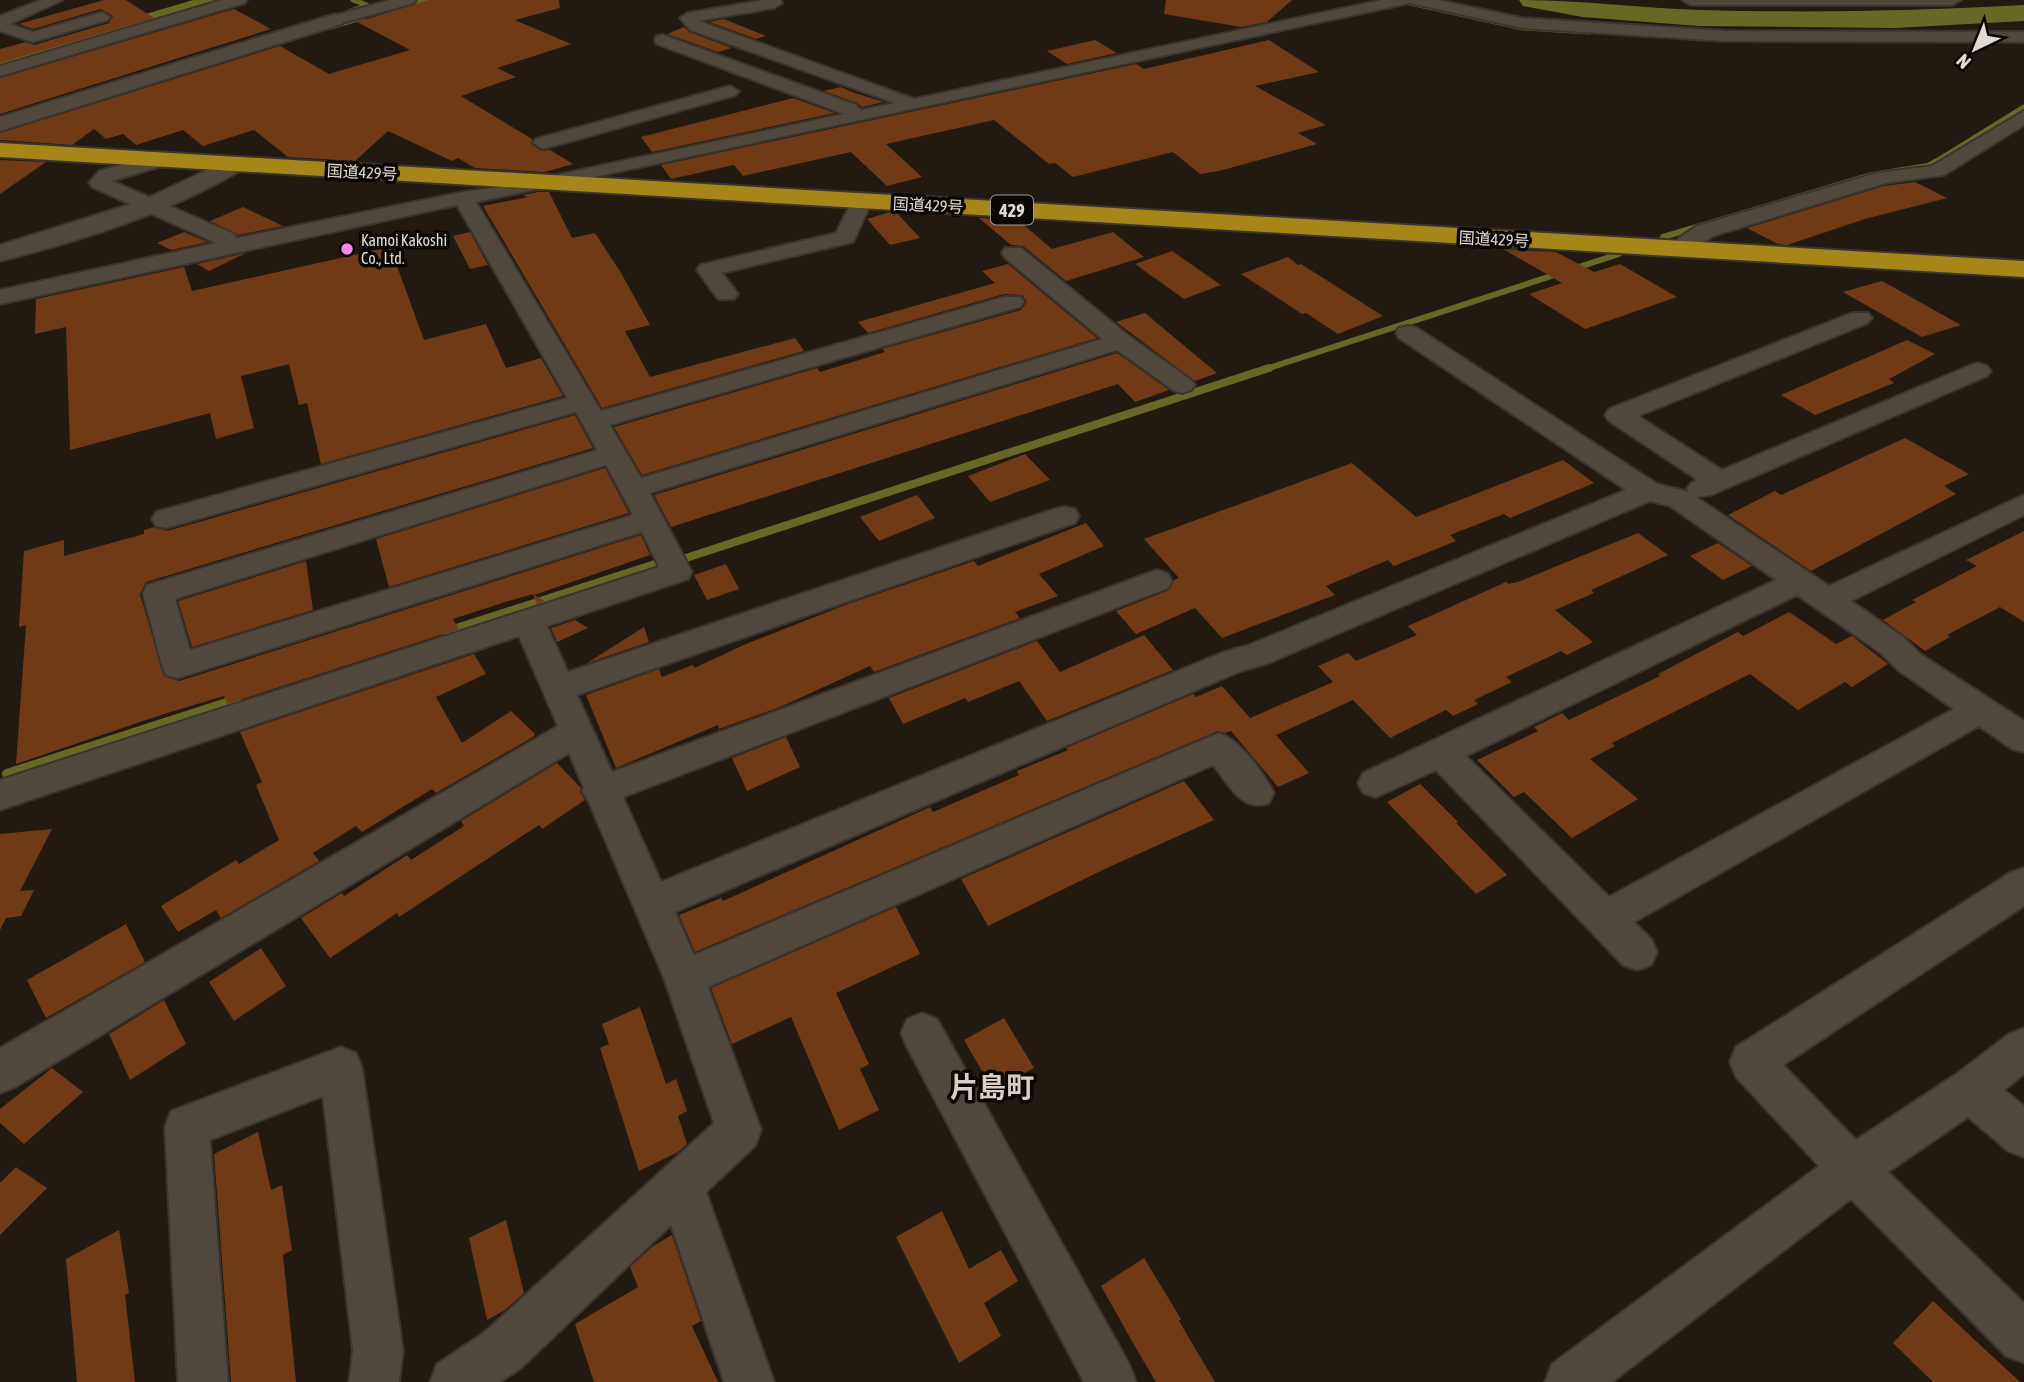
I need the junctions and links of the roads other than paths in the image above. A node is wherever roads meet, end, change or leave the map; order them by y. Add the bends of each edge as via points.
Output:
1 (55, 0) edge
2 (239, 0) edge
3 (370, 0) edge
4 (408, 0) edge
5 (1416, 0) edge
6 (1691, 0) edge
7 (1952, 0) edge
8 (1401, 1) edge
9 (1840, 1) edge
10 (774, 3) dead end
11 (386, 5) junction
12 (121, 12) dead end
13 (335, 20) joint
14 (0, 24) edge
15 (2024, 37) edge
16 (663, 40) dead end
17 (0, 71) edge
18 (730, 92) dead end
19 (907, 103) junction
20 (854, 114) junction
21 (2024, 117) edge
22 (618, 122) junction
23 (0, 124) edge
24 (543, 143) dead end
25 (0, 150) edge
26 (650, 150) junction
27 (161, 160) junction
28 (233, 164) junction
29 (545, 183) junction
30 (463, 198) junction
31 (863, 201) junction
32 (149, 206) junction
33 (230, 244) junction
34 (1686, 250) junction
35 (0, 253) edge
36 (1013, 253) dead end
37 (2024, 269) edge
38 (726, 294) dead end
39 (0, 297) edge
40 (1012, 302) dead end
41 (1860, 318) dead end
42 (1408, 333) dead end
43 (1120, 341) junction
44 (1978, 371) dead end
45 (1182, 385) dead end
46 (587, 412) junction
47 (612, 454) junction
48 (1720, 481) junction
49 (634, 489) junction
50 (1664, 495) junction
51 (2024, 504) edge
52 (1065, 516) dead end
53 (166, 519) dead end
54 (649, 520) junction
55 (1157, 581) dead end
56 (1799, 581) junction
57 (1827, 600) junction
58 (528, 619) junction
59 (559, 688) junction
60 (2008, 722) edge
61 (576, 732) junction
62 (1440, 752) junction
63 (1376, 783) dead end
64 (600, 790) junction
65 (1256, 793) dead end
66 (0, 795) edge
67 (2024, 885) edge
68 (651, 904) junction
69 (1605, 919) junction
70 (1637, 952) dead end
71 (684, 978) junction
72 (922, 1033) dead end
73 (2024, 1048) edge
74 (0, 1072) edge
75 (1970, 1090) junction
76 (2024, 1135) edge
77 (1853, 1169) junction
78 (681, 1185) junction
79 (2024, 1338) edge
80 (203, 1382) edge
81 (374, 1382) edge
82 (455, 1382) edge
83 (749, 1382) edge
84 (1111, 1382) edge
85 (1570, 1382) edge

1 - 14 street
2 - 17 street
3 - 11 street
4 - 11 street
5 - 15 street via 1522,23 1726,36
6 - 9 street
7 - 9 street
8 - 19 street
10 - 19 street via 688,18 696,27
11 - 13 street
12 - 14 street via 33,37
13 - 23 street
16 - 20 street
18 - 22 street
19 - 20 street
20 - 26 street
21 - 34 street via 1937,171 1884,177 1704,231 1687,243
22 - 24 street
22 - 26 street
25 - 27 highway, 国道429号 / 429
26 - 29 street
27 - 28 highway, 国道429号 / 429
27 - 32 street via 106,175 99,184
28 - 29 highway, 国道429号 / 429
28 - 32 street via 209,180
29 - 30 street
29 - 31 highway, 国道429号 / 429
30 - 33 street
30 - 46 street
31 - 34 highway, 国道429号 / 429
31 - 38 street via 845,237 708,270
32 - 33 street
32 - 35 street
33 - 39 street
34 - 37 highway, 国道429号 / 429
36 - 43 street
40 - 46 street
41 - 48 street via 1618,415
42 - 50 street
43 - 45 street
43 - 49 street
44 - 48 street
46 - 47 street
46 - 53 street
47 - 49 street
47 - 54 street via 158,593 178,666
48 - 50 street
49 - 54 street
50 - 56 street
50 - 68 street via 1222,665
51 - 57 street
52 - 59 street
54 - 58 street via 677,572
55 - 64 street
56 - 57 street
56 - 62 street
57 - 60 street via 1909,662
58 - 59 street
58 - 66 street
59 - 61 street
60 - 69 street
61 - 64 street
61 - 74 street
62 - 63 street
62 - 69 street
64 - 68 street
65 - 71 street via 1219,747
67 - 77 street via 1751,1062
68 - 71 street
69 - 70 street
71 - 78 street via 739,1130
72 - 84 street
73 - 75 street
75 - 76 street
75 - 77 street
77 - 79 street
77 - 85 street
78 - 82 street via 503,1350
78 - 83 street
80 - 81 street via 187,1127 341,1068 378,1351

